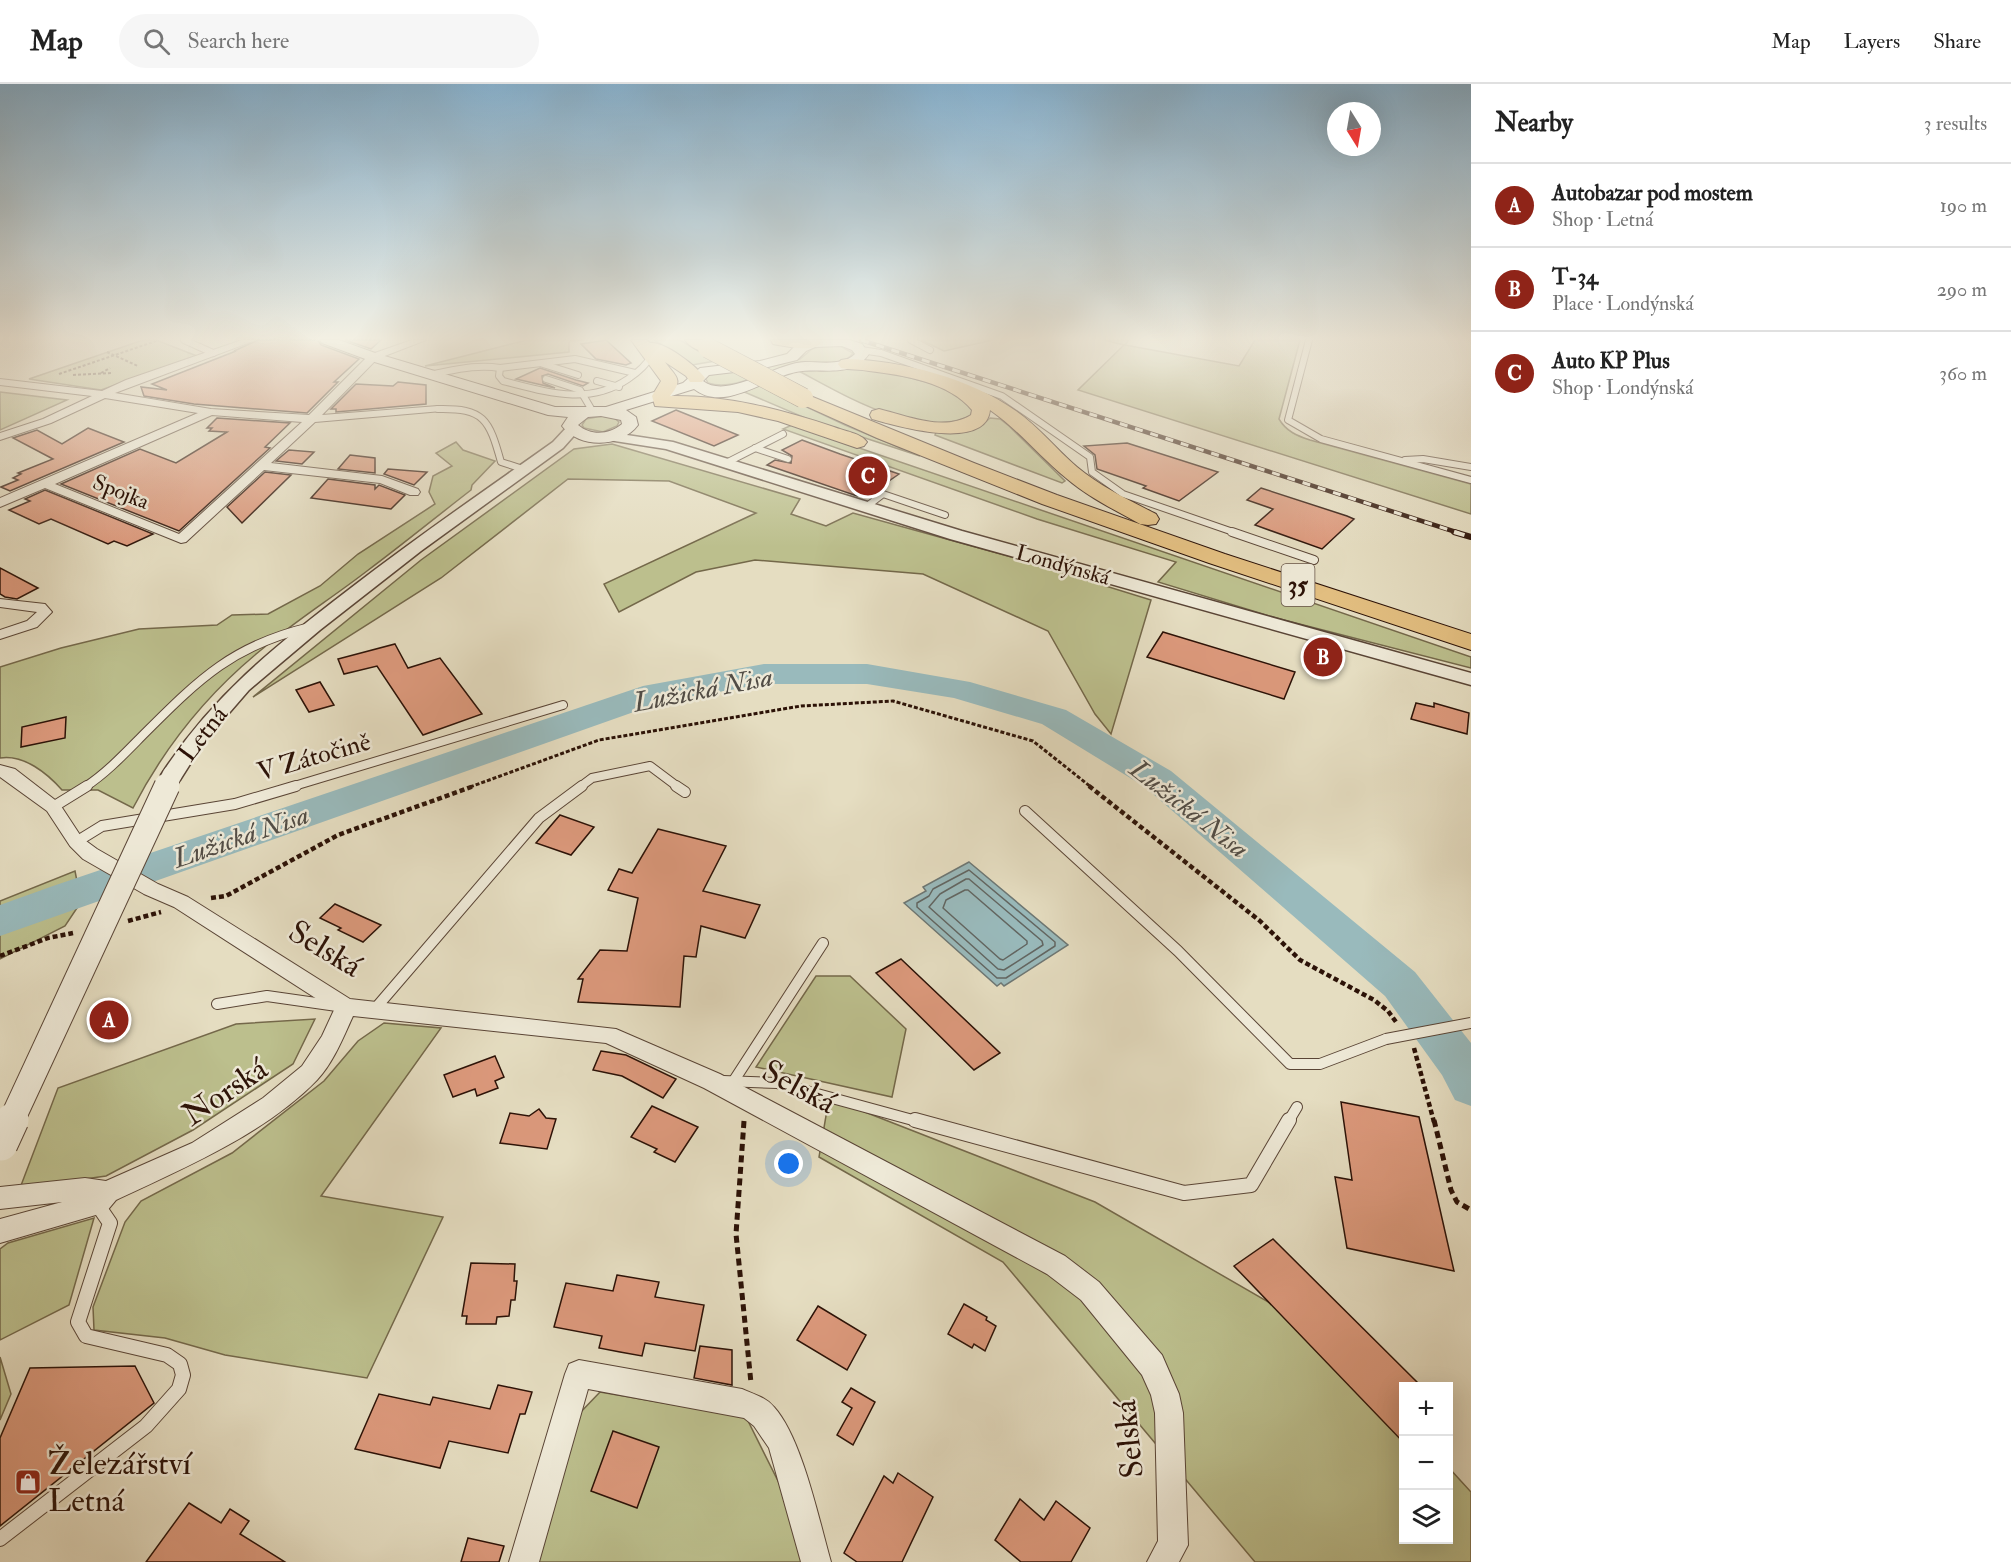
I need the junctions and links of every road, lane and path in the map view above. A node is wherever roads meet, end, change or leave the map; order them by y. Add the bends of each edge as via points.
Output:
1 (73, 409) edge
2 (192, 409) edge
3 (322, 409) edge
4 (438, 409) joint
5 (544, 409) edge
6 (586, 409) edge
7 (622, 409) edge
8 (644, 409) edge
9 (753, 409) edge
10 (775, 409) edge
11 (835, 409) edge
12 (855, 409) joint
13 (981, 409) edge
14 (1001, 409) edge
15 (1020, 409) edge
16 (1291, 409) edge
17 (211, 412) junction
18 (586, 418) junction
19 (312, 419) junction
20 (628, 423) junction
21 (824, 430) junction
22 (783, 434) dead end
23 (607, 436) junction
24 (0, 437) edge
25 (590, 437) junction
26 (657, 442) junction
27 (558, 445) junction
28 (755, 448) junction
29 (788, 459) dead end
30 (1396, 460) junction
31 (726, 463) junction
32 (262, 466) junction
33 (1471, 467) edge
34 (523, 470) junction
35 (1471, 480) edge
36 (45, 484) junction
37 (414, 492) dead end
38 (0, 503) edge
39 (866, 507) junction
40 (945, 515) dead end
41 (1156, 524) junction
42 (1125, 526) junction
43 (1314, 560) dead end
44 (0, 603) edge
45 (313, 626) junction
46 (1471, 627) edge
47 (0, 635) edge
48 (1471, 642) edge
49 (1471, 679) edge
50 (563, 705) dead end
51 (0, 771) edge
52 (685, 792) dead end
53 (52, 807) junction
54 (1025, 811) dead end
55 (83, 848) junction
56 (181, 902) junction
57 (823, 943) dead end
58 (217, 1004) dead end
59 (346, 1008) junction
60 (374, 1010) junction
61 (1471, 1023) edge
62 (1400, 1028) dead end
63 (1412, 1045) dead end
64 (730, 1087) junction
65 (1297, 1107) dead end
66 (0, 1145) edge
67 (0, 1198) edge
68 (102, 1198) junction
69 (1469, 1209) edge
70 (0, 1231) edge
71 (754, 1408) junction
72 (0, 1539) edge
73 (524, 1562) edge
74 (816, 1562) edge
75 (1162, 1562) edge

1 - 24 street
2 - 17 street
3 - 19 street
4 - 19 street
4 - 34 lane via 472,411 494,436 501,462
5 - 18 main road
6 - 18 lane
7 - 18 main road
8 - 20 main road
9 - 21 highway, 35
10 - 21 highway, 35
11 - 42 highway, 35 via 870,429
12 - 13 highway, 35 via 934,428 962,426 977,420
12 - 41 highway, 35
14 - 41 highway, 35 via 1082,481
15 - 43 lane via 1090,458 1092,472 1123,494
16 - 30 lane via 1288,420 1321,439
17 - 19 street
17 - 36 street
18 - 20 main road, Londýnská
18 - 25 main road, Londýnská
18 - 27 street, Letná
19 - 32 street
20 - 23 main road, Londýnská
20 - 26 street, Londýnská
21 - 42 highway, 35 via 985,485
22 - 28 lane
23 - 25 main road, Londýnská
23 - 26 street, Londýnská
25 - 27 street, Letná
26 - 31 street, Londýnská
27 - 34 street, Letná
28 - 29 lane
28 - 31 lane
30 - 33 lane via 1423,459
30 - 35 lane
31 - 39 street, Londýnská
32 - 36 street, Spojka via 181,539
32 - 37 street via 382,480
34 - 45 street, Letná
36 - 38 street
39 - 40 lane via 883,494
39 - 49 street, Londýnská
41 - 46 highway, 35
42 - 48 highway, 35
44 - 47 street via 40,607 45,612 32,624
45 - 53 lane via 270,636 216,666 94,780
45 - 66 street, Letná, bridge via 242,686 196,738 171,775
50 - 55 lane, V Zátočině via 235,804 102,826
51 - 53 street via 9,773
52 - 60 lane via 650,766 592,778 539,818
53 - 55 street
54 - 61 lane, bridge via 1178,951 1290,1064 1320,1064 1386,1039
55 - 56 street via 151,889
56 - 59 street, Selská
56 - 62 path via 226,896 338,835 599,740 801,706 893,701 1033,741 1260,921 1300,960 1374,1000
57 - 64 lane
58 - 59 lane via 267,996
59 - 60 street, Selská
59 - 68 street, Norská via 331,1041 309,1073 271,1105 200,1150
60 - 64 street, Selská via 608,1035
63 - 69 path via 1418,1053 1451,1190 1457,1202
64 - 65 lane via 777,1083 1184,1193 1251,1185
64 - 71 path via 736,1234
64 - 75 street, Selská via 1056,1265 1090,1291 1152,1365 1165,1394 1173,1545
67 - 68 street, Norská via 85,1189
68 - 70 street, Norská
68 - 72 lane via 110,1223 78,1322 86,1335 167,1355 180,1364 183,1375 179,1389 147,1426
71 - 73 street via 579,1374
71 - 74 street via 781,1442

